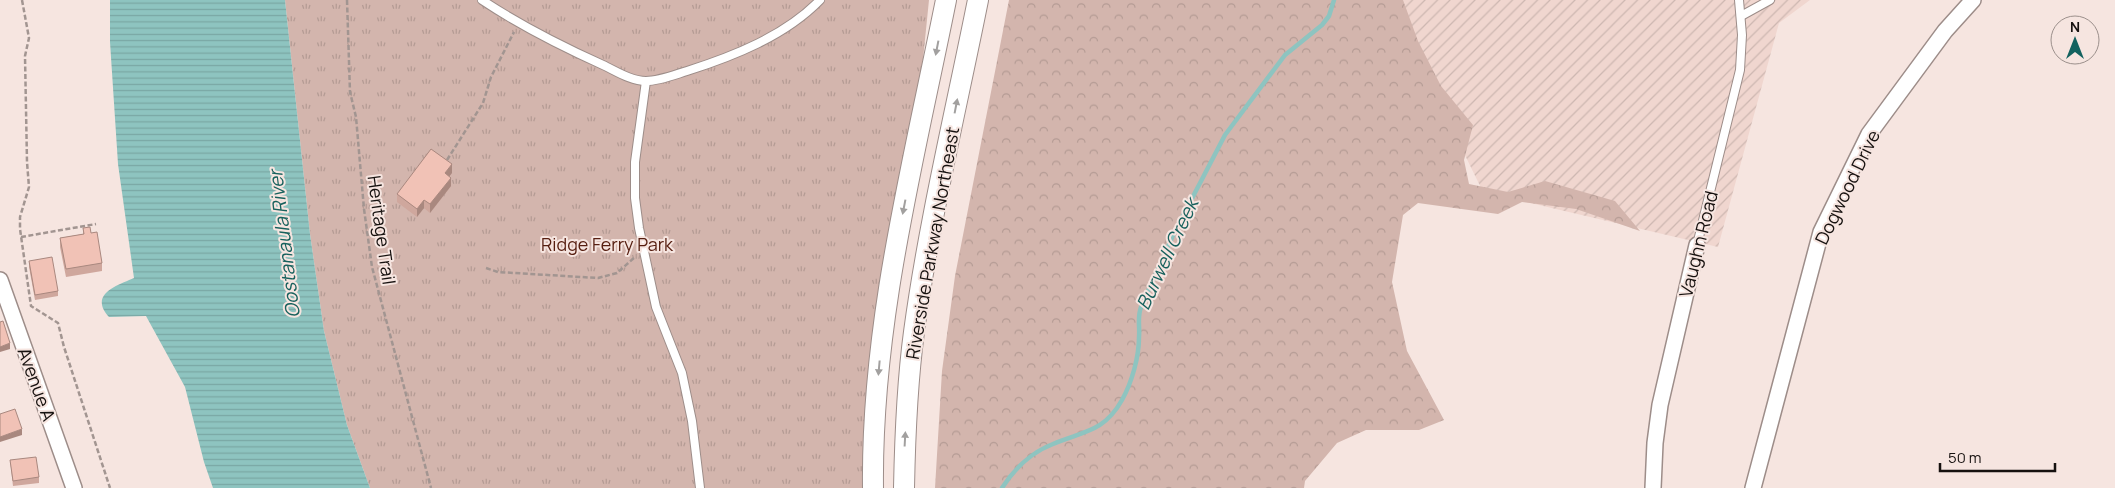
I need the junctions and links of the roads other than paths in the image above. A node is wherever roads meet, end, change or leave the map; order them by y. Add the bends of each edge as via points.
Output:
1 (482, 0) edge
2 (820, 0) edge
3 (946, 0) edge
4 (978, 0) edge
5 (1739, 0) edge
6 (1770, 0) edge
7 (1973, 0) edge
8 (1741, 16) junction
9 (646, 81) junction
10 (1698, 245) joint
11 (1, 284) edge
12 (74, 488) edge
13 (700, 488) edge
14 (873, 488) edge
15 (904, 488) edge
16 (1653, 488) edge
17 (1753, 488) edge

1 - 9 lane via 551,41 631,78
2 - 9 lane via 804,15 746,49 698,67
3 -> 14 main road, Riverside Parkway Northeast via 888,295 881,343
15 -> 4 main road, Riverside Parkway Northeast via 905,433 914,333
5 - 8 lane, Vaughn Road
6 - 8 lane
7 - 17 street, Dogwood Drive via 1945,31 1869,134 1821,232
8 - 10 lane, Vaughn Road via 1740,70
9 - 13 lane via 636,162 636,198 656,307 682,373
10 - 16 street, Vaughn Road via 1660,405
11 - 12 street, Avenue A

